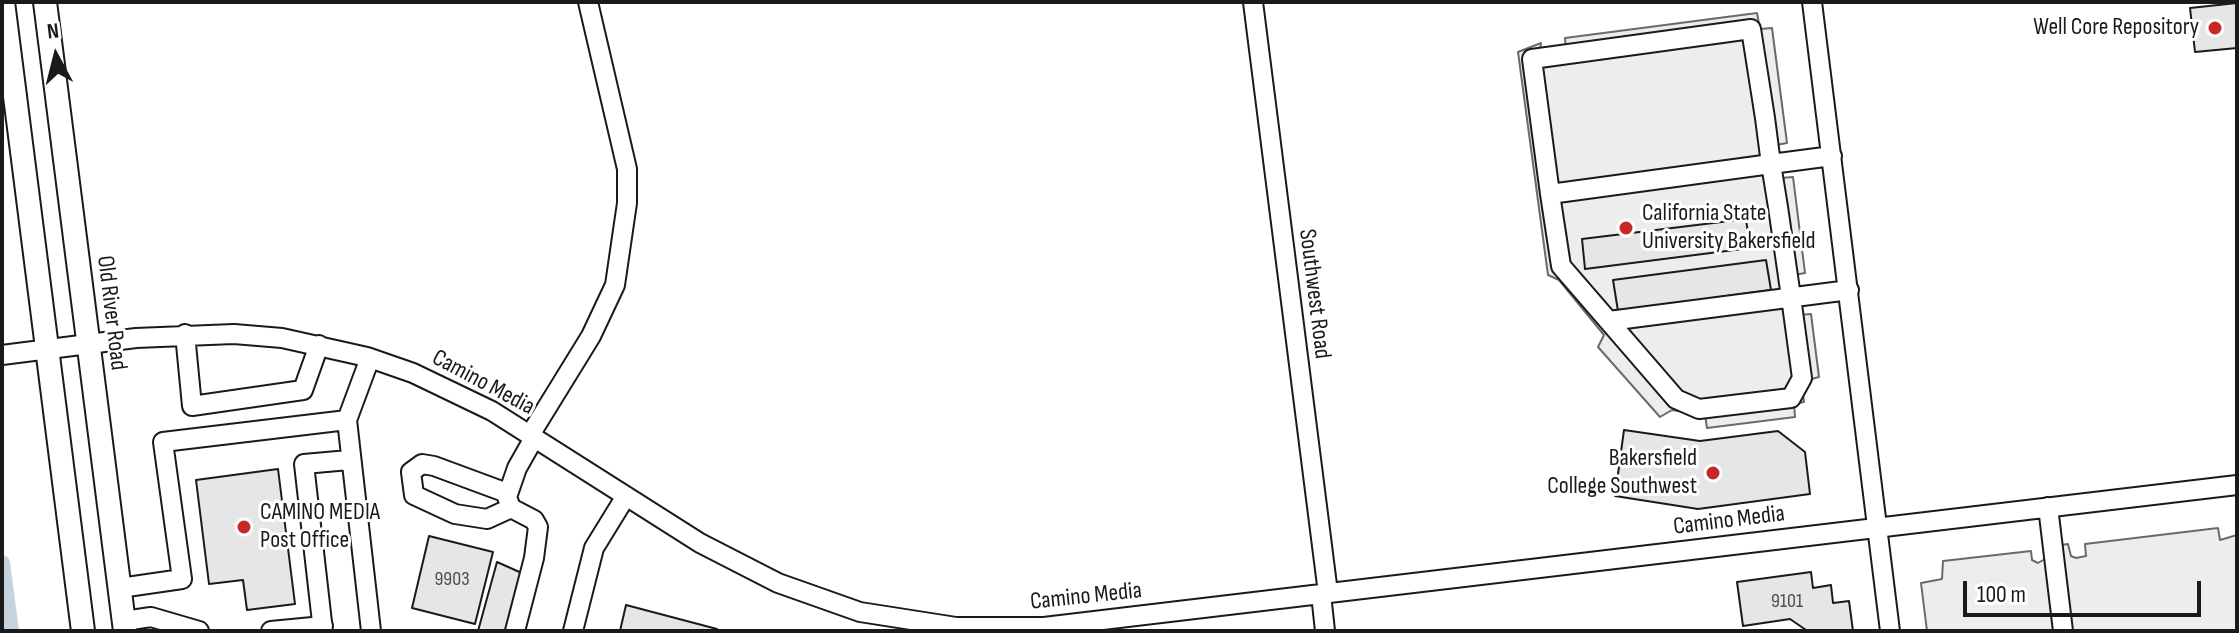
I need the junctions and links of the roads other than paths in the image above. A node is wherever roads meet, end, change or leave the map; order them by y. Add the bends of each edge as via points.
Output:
1 (3, 2) edge
2 (45, 2) edge
3 (588, 2) edge
4 (1253, 2) edge
5 (1812, 2) edge
6 (1832, 156) junction
7 (1771, 164) junction
8 (1550, 194) junction
9 (1849, 290) junction
10 (1791, 297) junction
11 (1609, 321) junction
12 (185, 334) junction
13 (89, 345) junction
14 (319, 345) junction
15 (48, 350) junction
16 (2, 355) edge
17 (370, 358) junction
18 (192, 406) junction
19 (347, 420) junction
20 (532, 437) junction
21 (195, 438) junction
22 (349, 460) junction
23 (2237, 485) edge
24 (626, 496) junction
25 (509, 500) junction
26 (2048, 507) junction
27 (1879, 527) junction
28 (120, 588) junction
29 (1324, 594) junction
30 (860, 612) junction
31 (125, 626) edge
32 (323, 629) edge
33 (83, 631) edge
34 (199, 631) edge
35 (271, 631) edge
36 (371, 631) edge
37 (515, 631) edge
38 (573, 631) edge
39 (856, 631) edge
40 (1325, 631) edge
41 (1890, 631) edge
42 (2063, 631) edge

1 - 15 main road
2 - 13 main road, Old River Road
3 - 20 street via 627,169 627,203 615,285
4 - 29 street, Southwest Road
5 - 6 street
6 - 7 street
6 - 9 street
7 - 8 street
7 - 8 street via 1751,29 1720,33 1532,59
7 - 10 street
8 - 11 street via 1561,266
9 - 10 street
9 - 27 street
10 - 11 street
10 - 11 street via 1802,378 1791,398 1710,408 1686,405
12 - 13 street, Camino Media
12 - 14 street, Camino Media
12 - 18 street
13 - 15 street, Camino Media
13 - 28 main road, Old River Road
14 - 17 street, Camino Media
14 - 18 street via 303,390
15 - 16 street, Camino Media
15 - 33 main road
17 - 19 street
17 - 20 street, Camino Media via 449,389
18 - 21 street
19 - 21 street
19 - 22 street
20 - 24 street, Camino Media
20 - 25 street
21 - 28 street via 163,442 182,579
22 - 32 street via 304,464
22 - 36 street
23 - 26 street, Camino Media
24 - 30 street, Camino Media via 734,562
24 - 38 street via 594,548
25 - 25 street via 434,466 422,464 411,472 414,495 455,514 487,519
25 - 37 street via 534,520 539,538
26 - 27 street, Camino Media
26 - 42 street
27 - 29 street, Camino Media
27 - 41 street
28 - 31 main road, Old River Road
29 - 30 street, Camino Media via 1005,629
29 - 40 street, Southwest Road
30 - 39 street
31 - 34 street via 151,617
32 - 35 street

